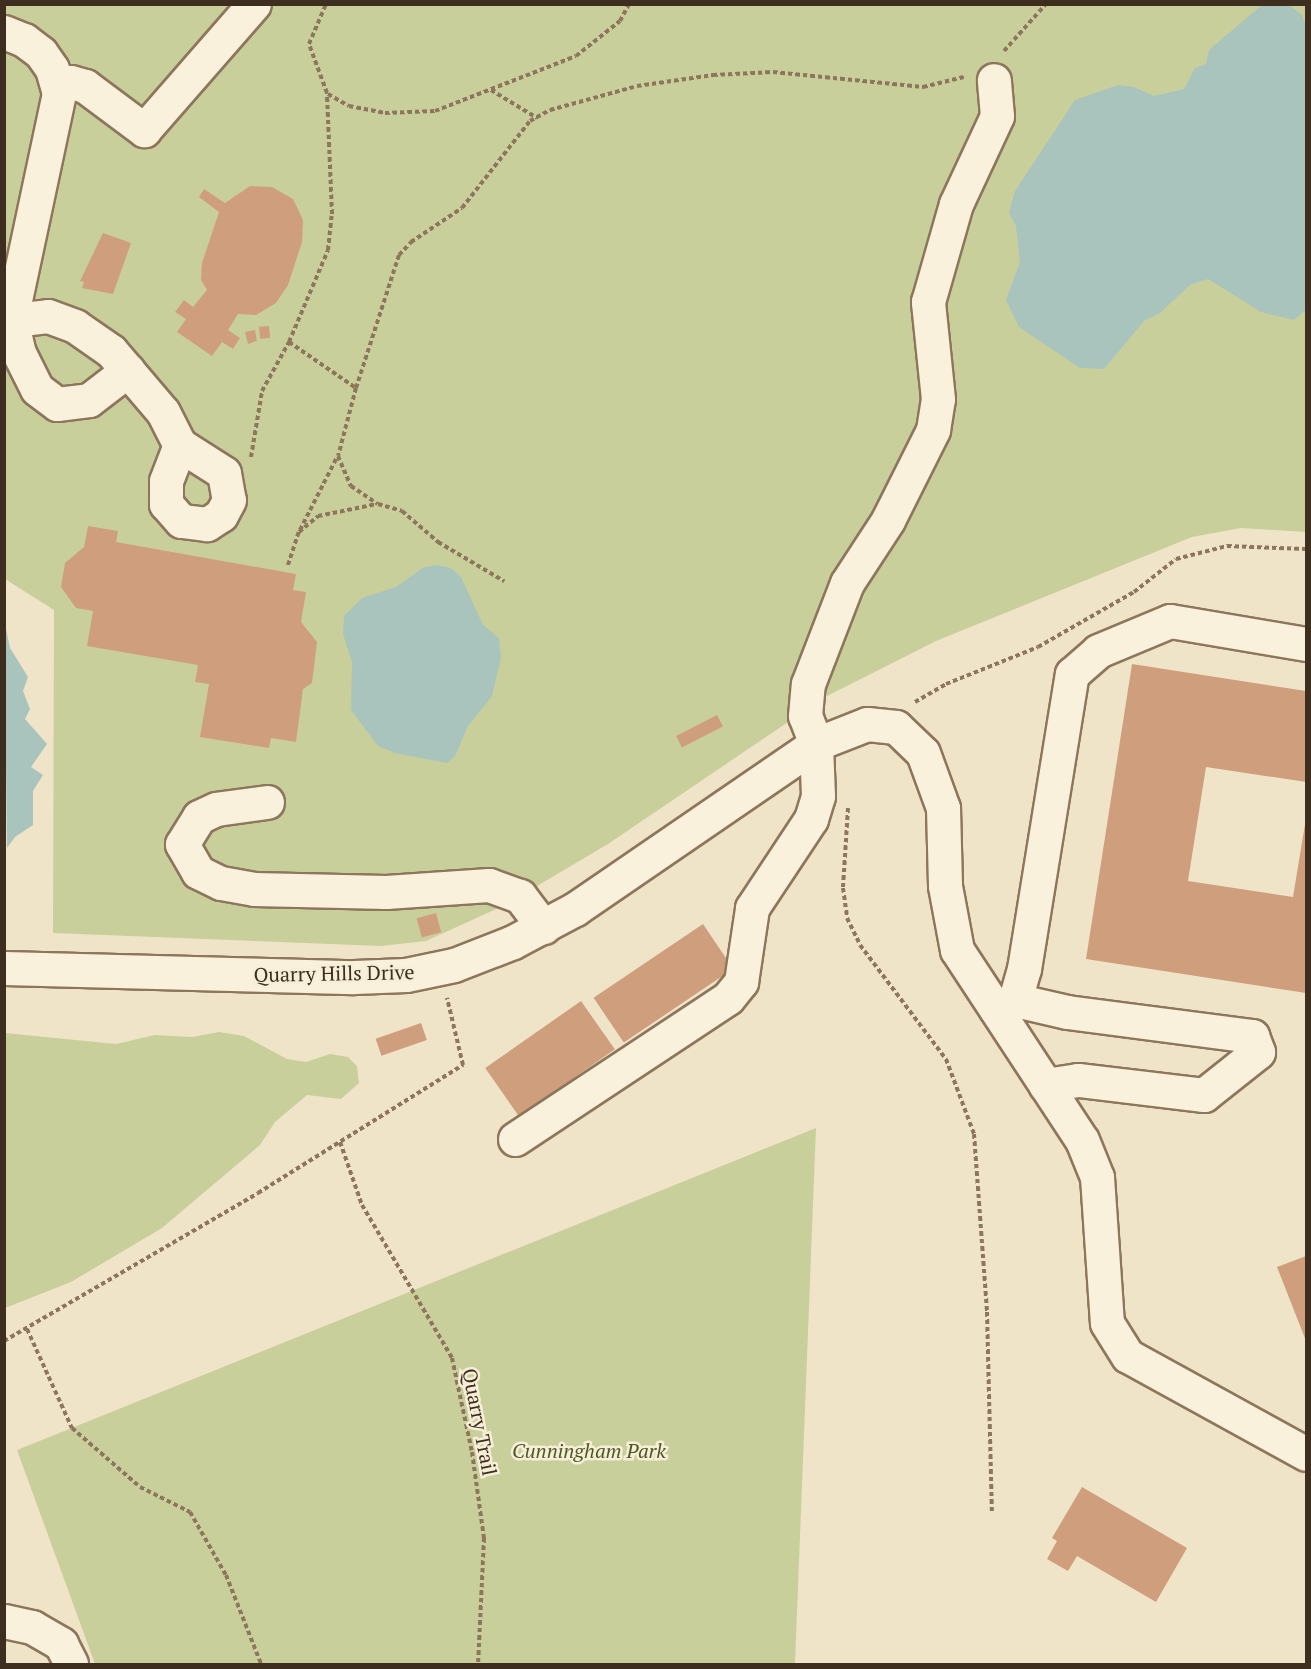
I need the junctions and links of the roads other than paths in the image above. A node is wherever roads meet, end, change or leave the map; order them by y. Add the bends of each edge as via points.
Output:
1 (254, 4) edge
2 (4, 32) edge
3 (994, 83) road end
4 (58, 84) junction
5 (8, 320) edge
6 (128, 370) junction
7 (180, 445) junction
8 (1306, 644) edge
9 (816, 744) junction
10 (267, 802) dead end
11 (543, 927) junction
12 (4, 968) edge
13 (1006, 1004) junction
14 (1045, 1085) junction
15 (515, 1139) dead end
16 (1306, 1454) edge
17 (4, 1621) edge
18 (71, 1665) edge

1 - 4 street via 144,130 86,86
2 - 4 street via 33,46 47,61
3 - 9 street via 997,116 956,204 928,302 938,399 933,430 888,520 840,598 806,695 805,716
4 - 5 street via 58,111
5 - 6 street via 48,316 69,323 100,342
5 - 6 street via 31,380 42,395 57,404 89,400
6 - 7 street via 163,412
7 - 7 street via 164,493 166,504 176,518 196,525 217,518 229,500 227,478 215,464
8 - 13 street via 1170,621 1098,651 1072,674 1024,969
9 - 11 street, Quarry Hills Drive via 631,874
9 - 13 street, Quarry Hills Drive via 867,724 896,727 923,753 943,808 945,886 957,950
9 - 15 street via 815,810 752,908 744,971 736,990
10 - 11 street via 216,809 199,817 182,844 198,872 222,883 263,889 386,892 489,885 520,896
11 - 12 street, Quarry Hills Drive via 440,968 406,975
13 - 14 street
13 - 14 street via 1252,1036 1258,1052 1204,1095 1077,1080
14 - 16 street via 1082,1140 1097,1177 1107,1323 1128,1356
17 - 18 street via 32,1627 61,1644

